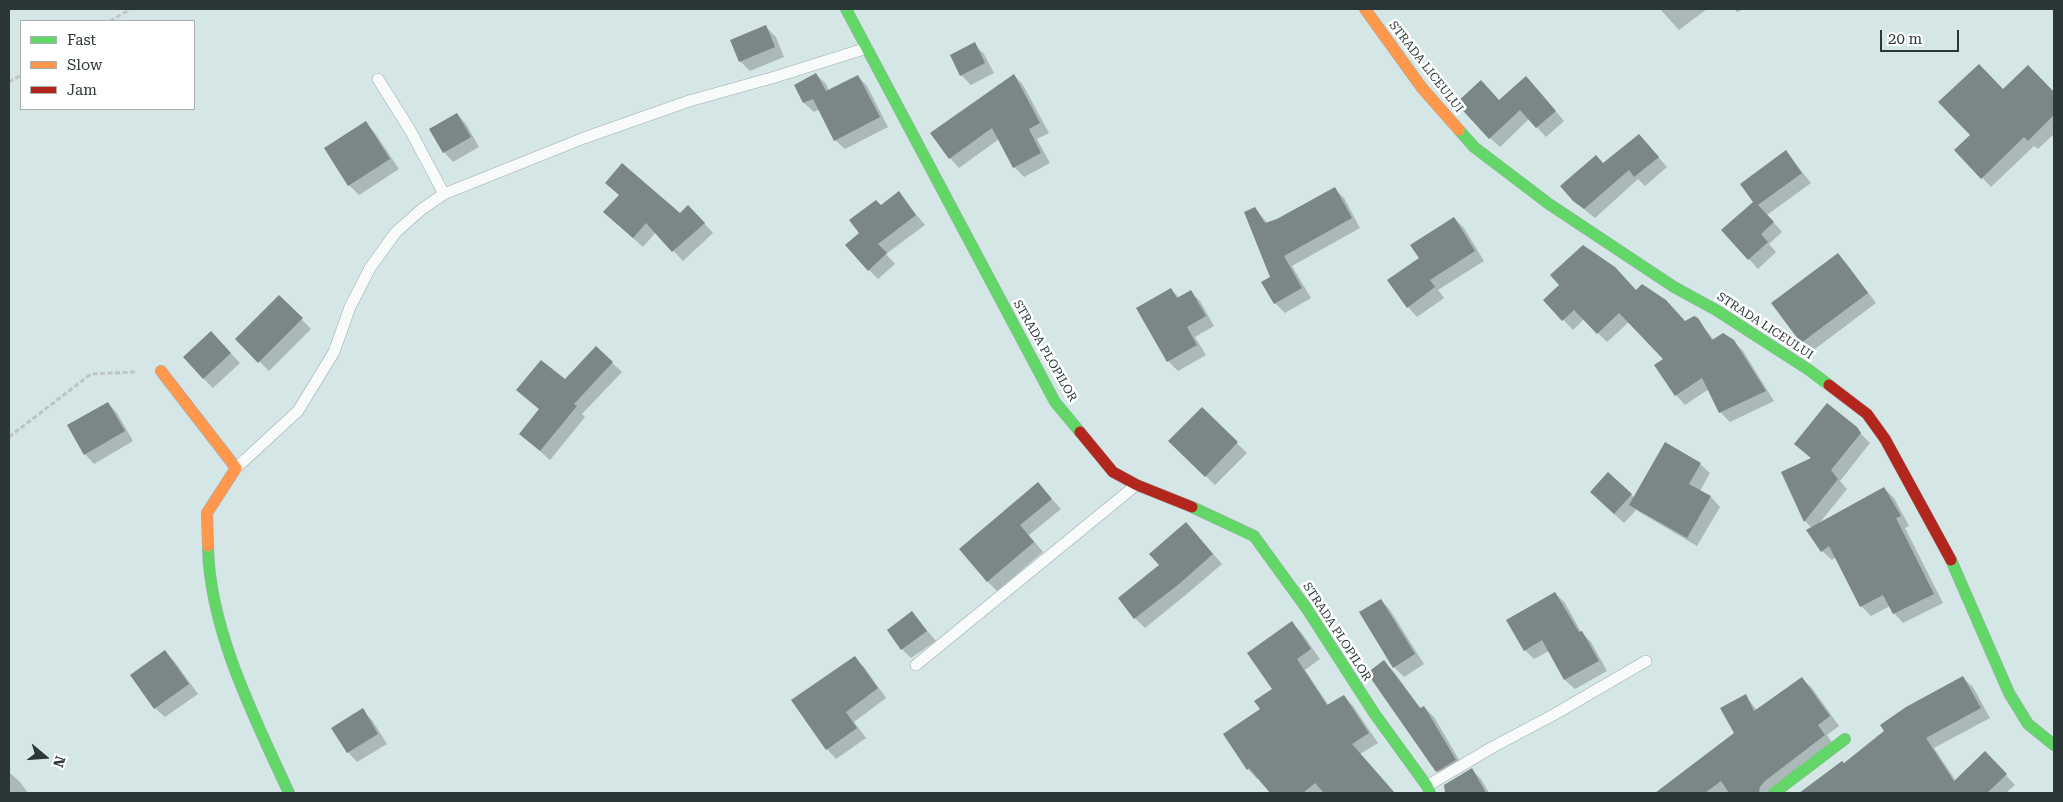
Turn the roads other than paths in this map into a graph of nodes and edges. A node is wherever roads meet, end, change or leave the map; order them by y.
1 (846, 9) edge
2 (1365, 9) edge
3 (867, 48) junction
4 (378, 79) dead end
5 (444, 194) junction
6 (161, 371) road end
7 (236, 468) junction
8 (1137, 485) junction
9 (1646, 661) dead end
10 (916, 665) dead end
11 (1845, 739) dead end
12 (2054, 745) edge
13 (1428, 790) edge
14 (289, 793) edge
15 (1774, 793) edge

1 - 3 street, STRADA PLOPILOR
2 - 12 street, STRADA LICEULUI
3 - 5 lane
3 - 8 street, STRADA PLOPILOR
4 - 5 lane
5 - 7 lane
6 - 7 street
7 - 14 street
8 - 10 lane
8 - 13 street, STRADA PLOPILOR
9 - 13 lane
11 - 15 street

